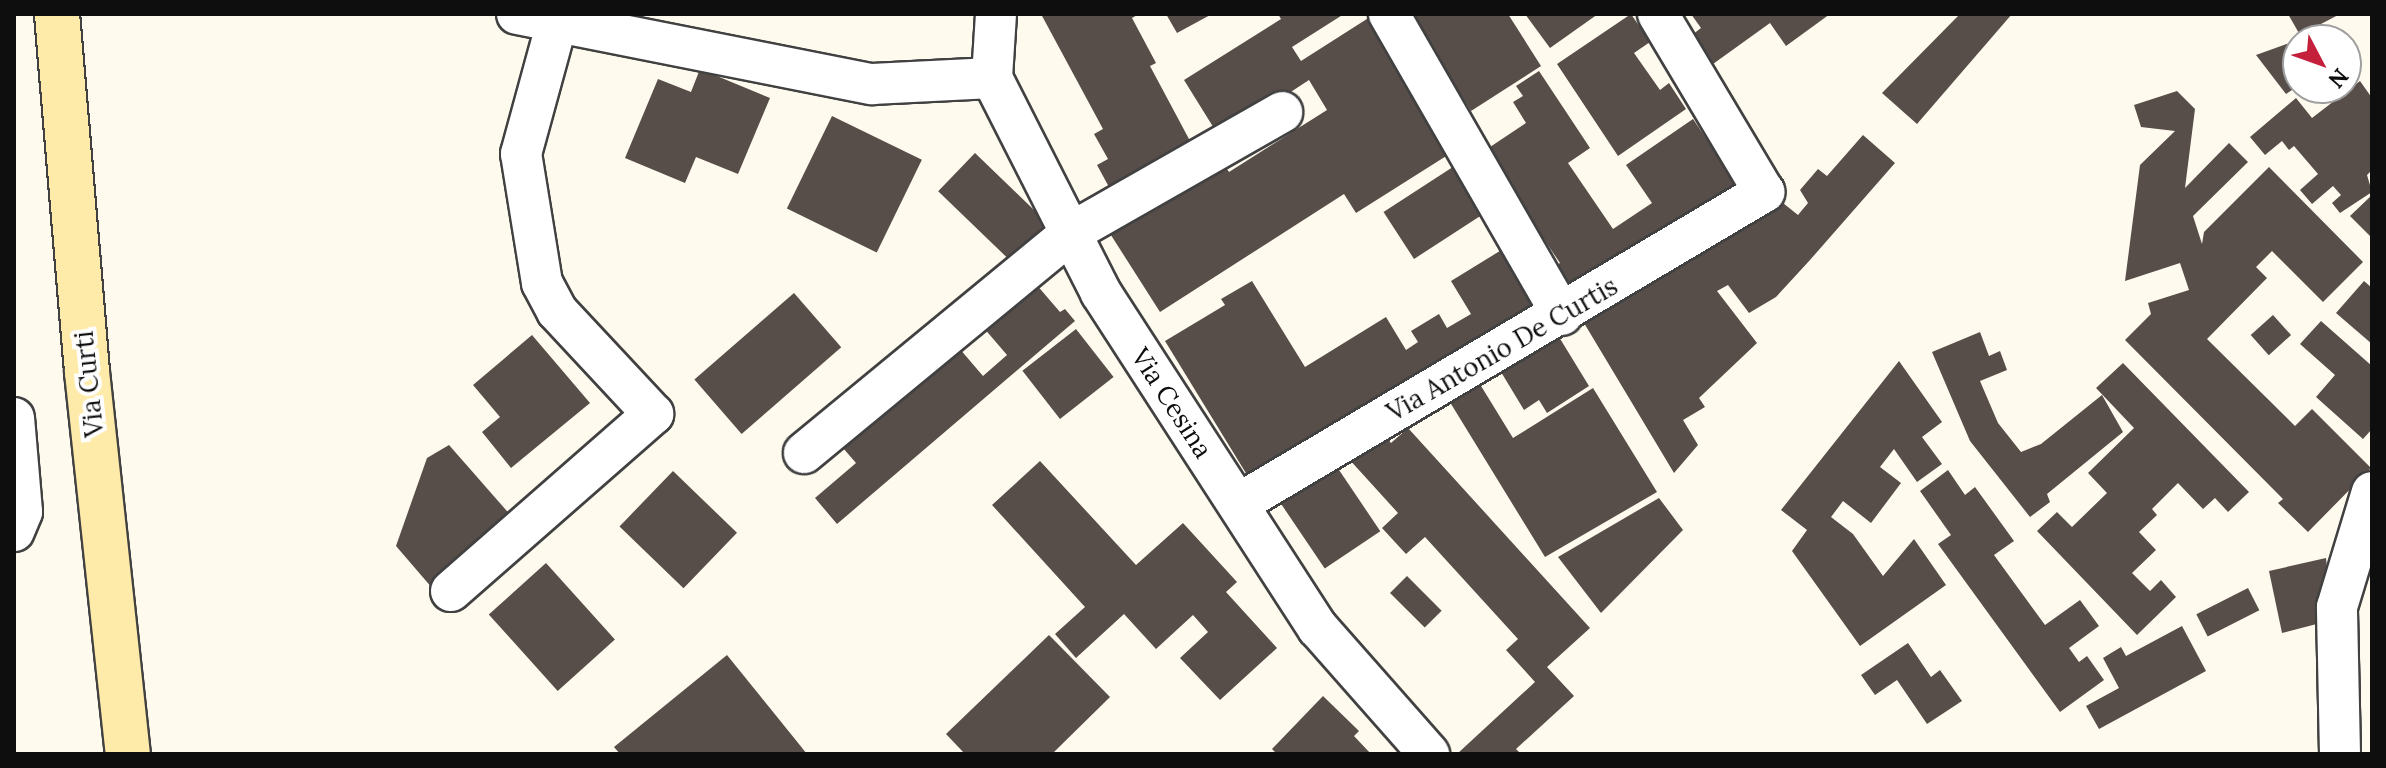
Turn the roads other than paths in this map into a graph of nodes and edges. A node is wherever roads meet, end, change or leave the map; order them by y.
1 (517, 14) edge
2 (996, 14) edge
3 (1389, 14) edge
4 (1658, 14) edge
5 (557, 22) junction
6 (58, 30) edge
7 (992, 78) junction
8 (1282, 112) dead end
9 (1072, 232) junction
10 (1562, 315) junction
11 (14, 418) edge
12 (804, 453) dead end
13 (2369, 498) edge
14 (1238, 504) junction
15 (14, 531) edge
16 (451, 591) dead end
17 (128, 754) edge
18 (1429, 754) edge
19 (2340, 754) edge

1 - 5 street
2 - 7 street
3 - 10 street
4 - 10 street, Via Antonio De Curtis
5 - 7 street
5 - 16 street
6 - 17 main road, Via Curti
7 - 9 street, Via Cesina
8 - 9 street
9 - 12 street
9 - 14 street, Via Cesina
10 - 14 street, Via Antonio De Curtis
11 - 15 street
13 - 19 street
14 - 18 street, Via Cesina

